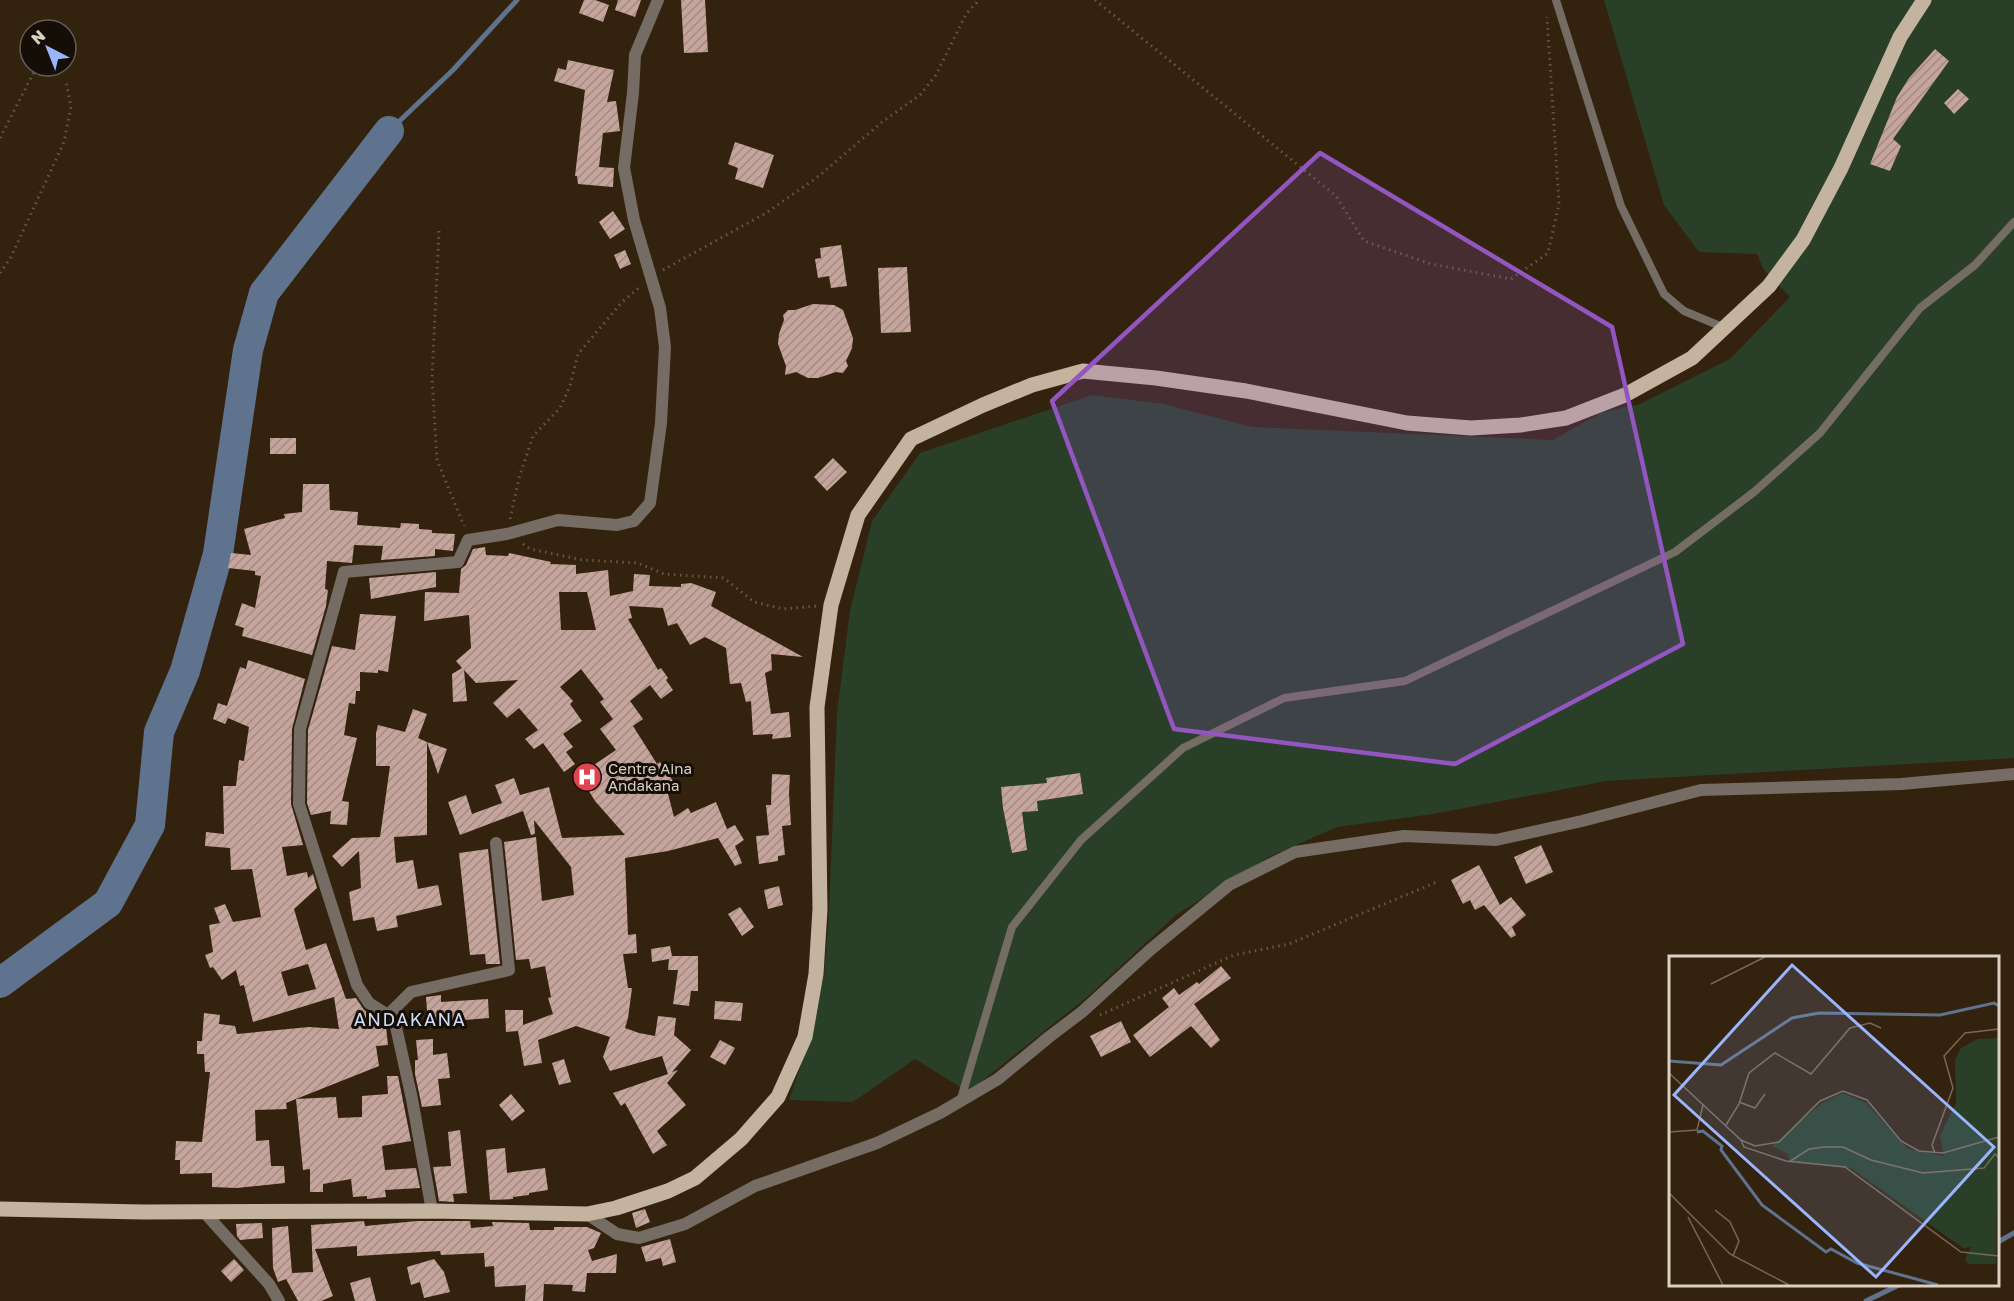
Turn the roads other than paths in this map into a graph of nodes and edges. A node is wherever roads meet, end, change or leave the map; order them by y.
1 (658, 0) edge
2 (1556, 0) edge
3 (1924, 0) edge
4 (2014, 222) edge
5 (1726, 328) junction
6 (2014, 774) edge
7 (496, 843) dead end
8 (388, 1015) junction
9 (960, 1102) junction
10 (0, 1209) edge
11 (432, 1210) junction
12 (204, 1212) junction
13 (587, 1214) junction
14 (279, 1301) edge

1 - 8 street
2 - 5 lane
3 - 5 main road
4 - 9 lane
5 - 13 main road
6 - 9 street
7 - 8 street
8 - 11 street
9 - 13 street
10 - 12 main road
11 - 12 main road
11 - 13 main road
12 - 14 street

